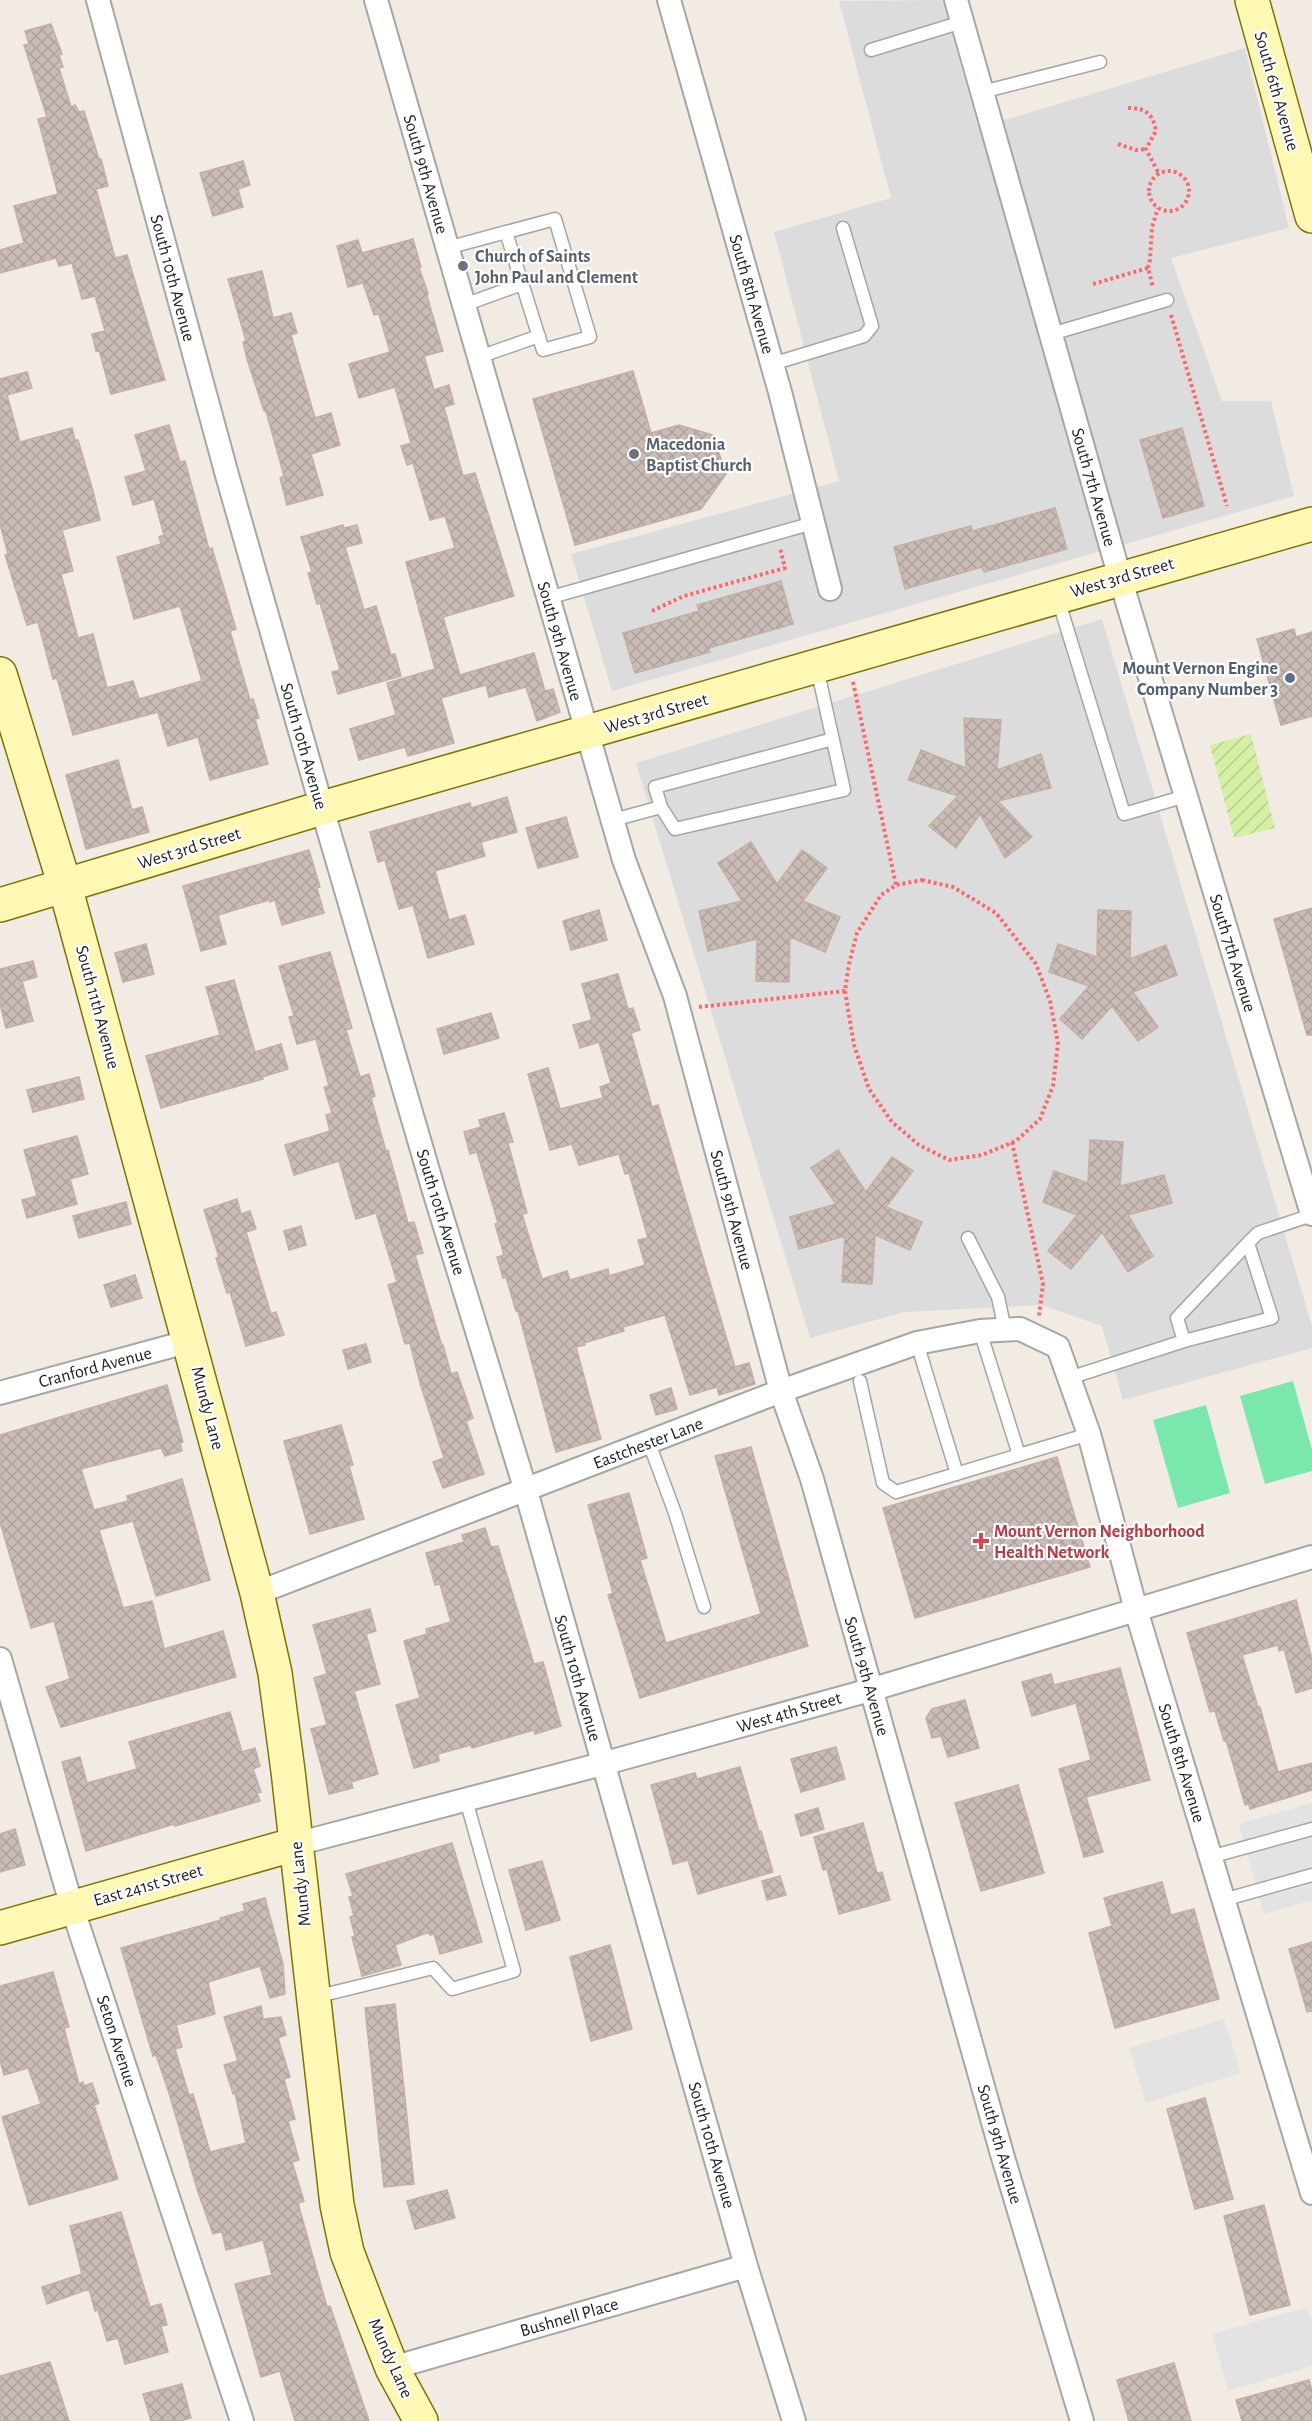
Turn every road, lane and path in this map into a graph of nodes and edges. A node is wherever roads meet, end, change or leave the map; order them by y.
1 (98, 0) edge
2 (376, 0) edge
3 (669, 0) edge
4 (956, 0) edge
5 (1252, 0) edge
6 (962, 22) junction
7 (872, 50) dead end
8 (1100, 62) dead end
9 (982, 92) junction
10 (1128, 108) dead end
11 (1118, 144) dead end
12 (1146, 149) junction
13 (1159, 174) junction
14 (1158, 208) junction
15 (1312, 216) edge
16 (843, 228) dead end
17 (506, 232) junction
18 (447, 248) junction
19 (1148, 268) junction
20 (522, 284) junction
21 (1093, 284) dead end
22 (1162, 302) junction
23 (464, 305) junction
24 (1051, 334) junction
25 (538, 336) junction
26 (479, 357) junction
27 (772, 364) junction
28 (1227, 506) dead end
29 (813, 523) junction
30 (1312, 524) edge
31 (776, 533) junction
32 (1120, 578) junction
33 (830, 589) dead end
34 (1057, 596) junction
35 (548, 598) junction
36 (651, 611) dead end
37 (847, 658) junction
38 (816, 667) junction
39 (0, 674) edge
40 (587, 733) junction
41 (833, 739) junction
42 (1186, 796) junction
43 (322, 807) junction
44 (661, 807) junction
45 (613, 820) junction
46 (896, 885) junction
47 (65, 886) junction
48 (0, 905) edge
49 (845, 992) junction
50 (699, 1007) dead end
51 (1012, 1142) junction
52 (1312, 1215) edge
53 (968, 1238) dead end
54 (1248, 1243) junction
55 (1005, 1330) junction
56 (980, 1331) junction
57 (1041, 1339) junction
58 (190, 1341) junction
59 (1184, 1341) junction
60 (917, 1343) junction
61 (1069, 1378) junction
62 (860, 1381) dead end
63 (781, 1391) junction
64 (0, 1393) edge
65 (1089, 1434) junction
66 (649, 1443) junction
67 (1019, 1455) junction
68 (957, 1474) junction
69 (526, 1491) junction
70 (1312, 1557) edge
71 (257, 1593) junction
72 (704, 1607) dead end
73 (1136, 1610) junction
74 (0, 1659) edge
75 (870, 1690) junction
76 (602, 1764) junction
77 (465, 1800) junction
78 (1312, 1829) edge
79 (296, 1844) junction
80 (1210, 1857) junction
81 (1312, 1875) edge
82 (1223, 1900) junction
83 (72, 1907) junction
84 (0, 1928) edge
85 (312, 1998) junction
86 (1312, 2193) edge
87 (746, 2266) junction
88 (392, 2368) junction
89 (242, 2421) edge
90 (421, 2421) edge
91 (794, 2421) edge
92 (1082, 2421) edge

1 - 43 street, South 10th Avenue
2 - 18 street, South 9th Avenue
3 - 27 street, South 8th Avenue
4 - 6 street, South 7th Avenue
5 - 15 street, South 6th Avenue
6 - 7 lane
6 - 9 street, South 7th Avenue
8 - 9 lane
9 - 24 street, South 7th Avenue
10 - 12 path
11 - 12 path
12 - 13 path
13 - 14 path
13 - 14 path
14 - 19 path
16 - 27 lane
17 - 18 lane
17 - 20 lane
17 - 25 lane
18 - 23 street, South 9th Avenue
19 - 21 path
19 - 22 path
20 - 23 lane
20 - 25 lane
22 - 24 lane
22 - 28 path
23 - 26 street, South 9th Avenue
24 - 32 street, South 7th Avenue
25 - 26 lane
26 - 35 street, South 9th Avenue
27 - 29 street, South 8th Avenue
29 - 31 lane
29 - 33 street, South 8th Avenue
30 - 32 street, West 3rd Street
31 - 35 lane
31 - 36 path
32 - 34 street, West 3rd Street
32 - 42 street, South 7th Avenue
34 - 37 street, West 3rd Street
34 - 42 lane
35 - 40 street, South 9th Avenue
37 - 38 street, West 3rd Street
37 - 46 path
38 - 40 street, West 3rd Street
38 - 41 lane
39 - 47 street, South 11th Avenue
40 - 43 street, West 3rd Street
40 - 45 street, South 9th Avenue
41 - 44 lane
41 - 44 lane
42 - 52 street, South 7th Avenue
43 - 47 street, West 3rd Street
43 - 69 street, South 10th Avenue
44 - 45 lane
45 - 63 street, South 9th Avenue
46 - 49 path
46 - 51 path
47 - 48 street, West 3rd Street
47 - 58 street, South 11th Avenue
49 - 50 path
49 - 51 path
51 - 57 path
52 - 54 lane
53 - 55 lane
54 - 59 lane
54 - 59 lane
55 - 56 street, Eastchester Lane
55 - 57 street, Eastchester Lane
56 - 60 street, Eastchester Lane
56 - 67 lane
57 - 61 street, South 8th Avenue
58 - 64 street, Cranford Avenue
58 - 71 street, Mundy Lane
59 - 61 lane
60 - 63 street, Eastchester Lane
60 - 68 lane
61 - 65 street, South 8th Avenue
62 - 68 lane
63 - 66 street, Eastchester Lane
63 - 75 street, South 9th Avenue
65 - 67 lane
65 - 73 street, South 8th Avenue
66 - 69 street, Eastchester Lane
66 - 72 lane
67 - 68 lane
69 - 71 street, Eastchester Lane
69 - 76 street, South 10th Avenue
70 - 73 street, West 4th Street
71 - 79 street, Mundy Lane
73 - 75 street, West 4th Street
73 - 80 street, South 8th Avenue
74 - 83 street, Seton Avenue
75 - 76 street, West 4th Street
75 - 92 street, South 9th Avenue
76 - 77 street, West 4th Street
76 - 87 street, South 10th Avenue
77 - 79 street, West 4th Street
77 - 85 lane
78 - 80 lane
79 - 83 street, East 241st Street
79 - 85 street, Mundy Lane
80 - 82 street, South 8th Avenue
81 - 82 lane
82 - 86 street, South 8th Avenue
83 - 84 street, East 241st Street
83 - 89 street, Seton Avenue
85 - 88 street, Mundy Lane
87 - 88 street, Bushnell Place
87 - 91 street, South 10th Avenue
88 - 90 street, Mundy Lane

